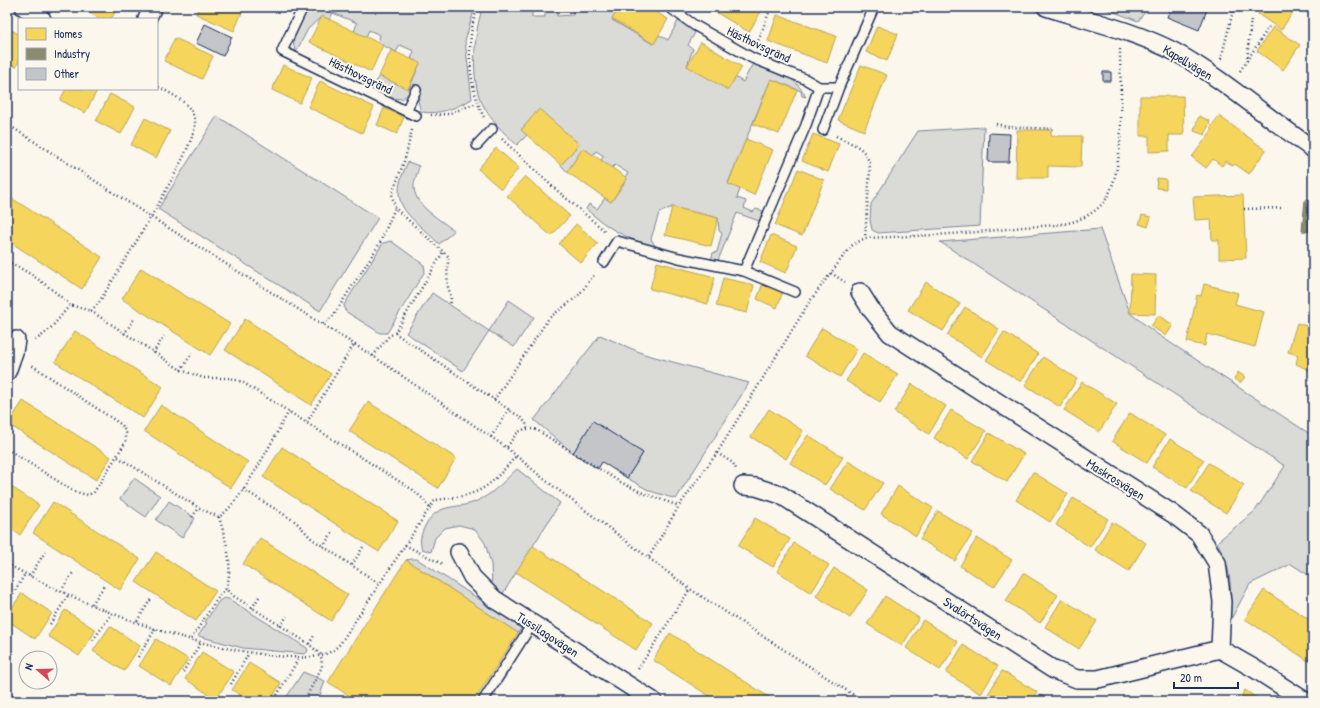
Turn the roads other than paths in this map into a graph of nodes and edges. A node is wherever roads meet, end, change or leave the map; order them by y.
1 (24, 7) edge
2 (153, 7) edge
3 (302, 7) edge
4 (670, 7) edge
5 (874, 7) edge
6 (1046, 7) edge
7 (40, 18) edge
8 (147, 18) edge
9 (819, 87) junction
10 (839, 87) junction
11 (416, 90) dead end
12 (406, 111) junction
13 (416, 116) road end
14 (492, 129) road end
15 (822, 130) road end
16 (477, 144) dead end
17 (1313, 149) edge
18 (604, 262) road end
19 (744, 271) junction
20 (795, 292) dead end
21 (860, 292) dead end
22 (15, 346) road end
23 (7, 372) edge
24 (743, 486) road end
25 (459, 552) dead end
26 (532, 624) junction
27 (1220, 649) junction
28 (483, 701) edge
29 (652, 701) edge
30 (1305, 701) edge

1 - 7 street
2 - 8 street
3 - 12 lane, Hästhovsgränd
4 - 9 lane, Hästhovsgränd
5 - 10 lane
6 - 17 street, Kapellvägen
9 - 10 lane, Hästhovsgränd
9 - 19 lane
10 - 15 lane
11 - 12 lane
12 - 13 lane, Hästhovsgränd
14 - 16 lane
18 - 19 lane
19 - 20 lane
21 - 27 street, Maskrosvägen
22 - 23 street
24 - 27 street, Svalörtsvägen
25 - 26 street, Tussilagovägen
26 - 28 lane
26 - 29 street, Tussilagovägen
27 - 30 street

